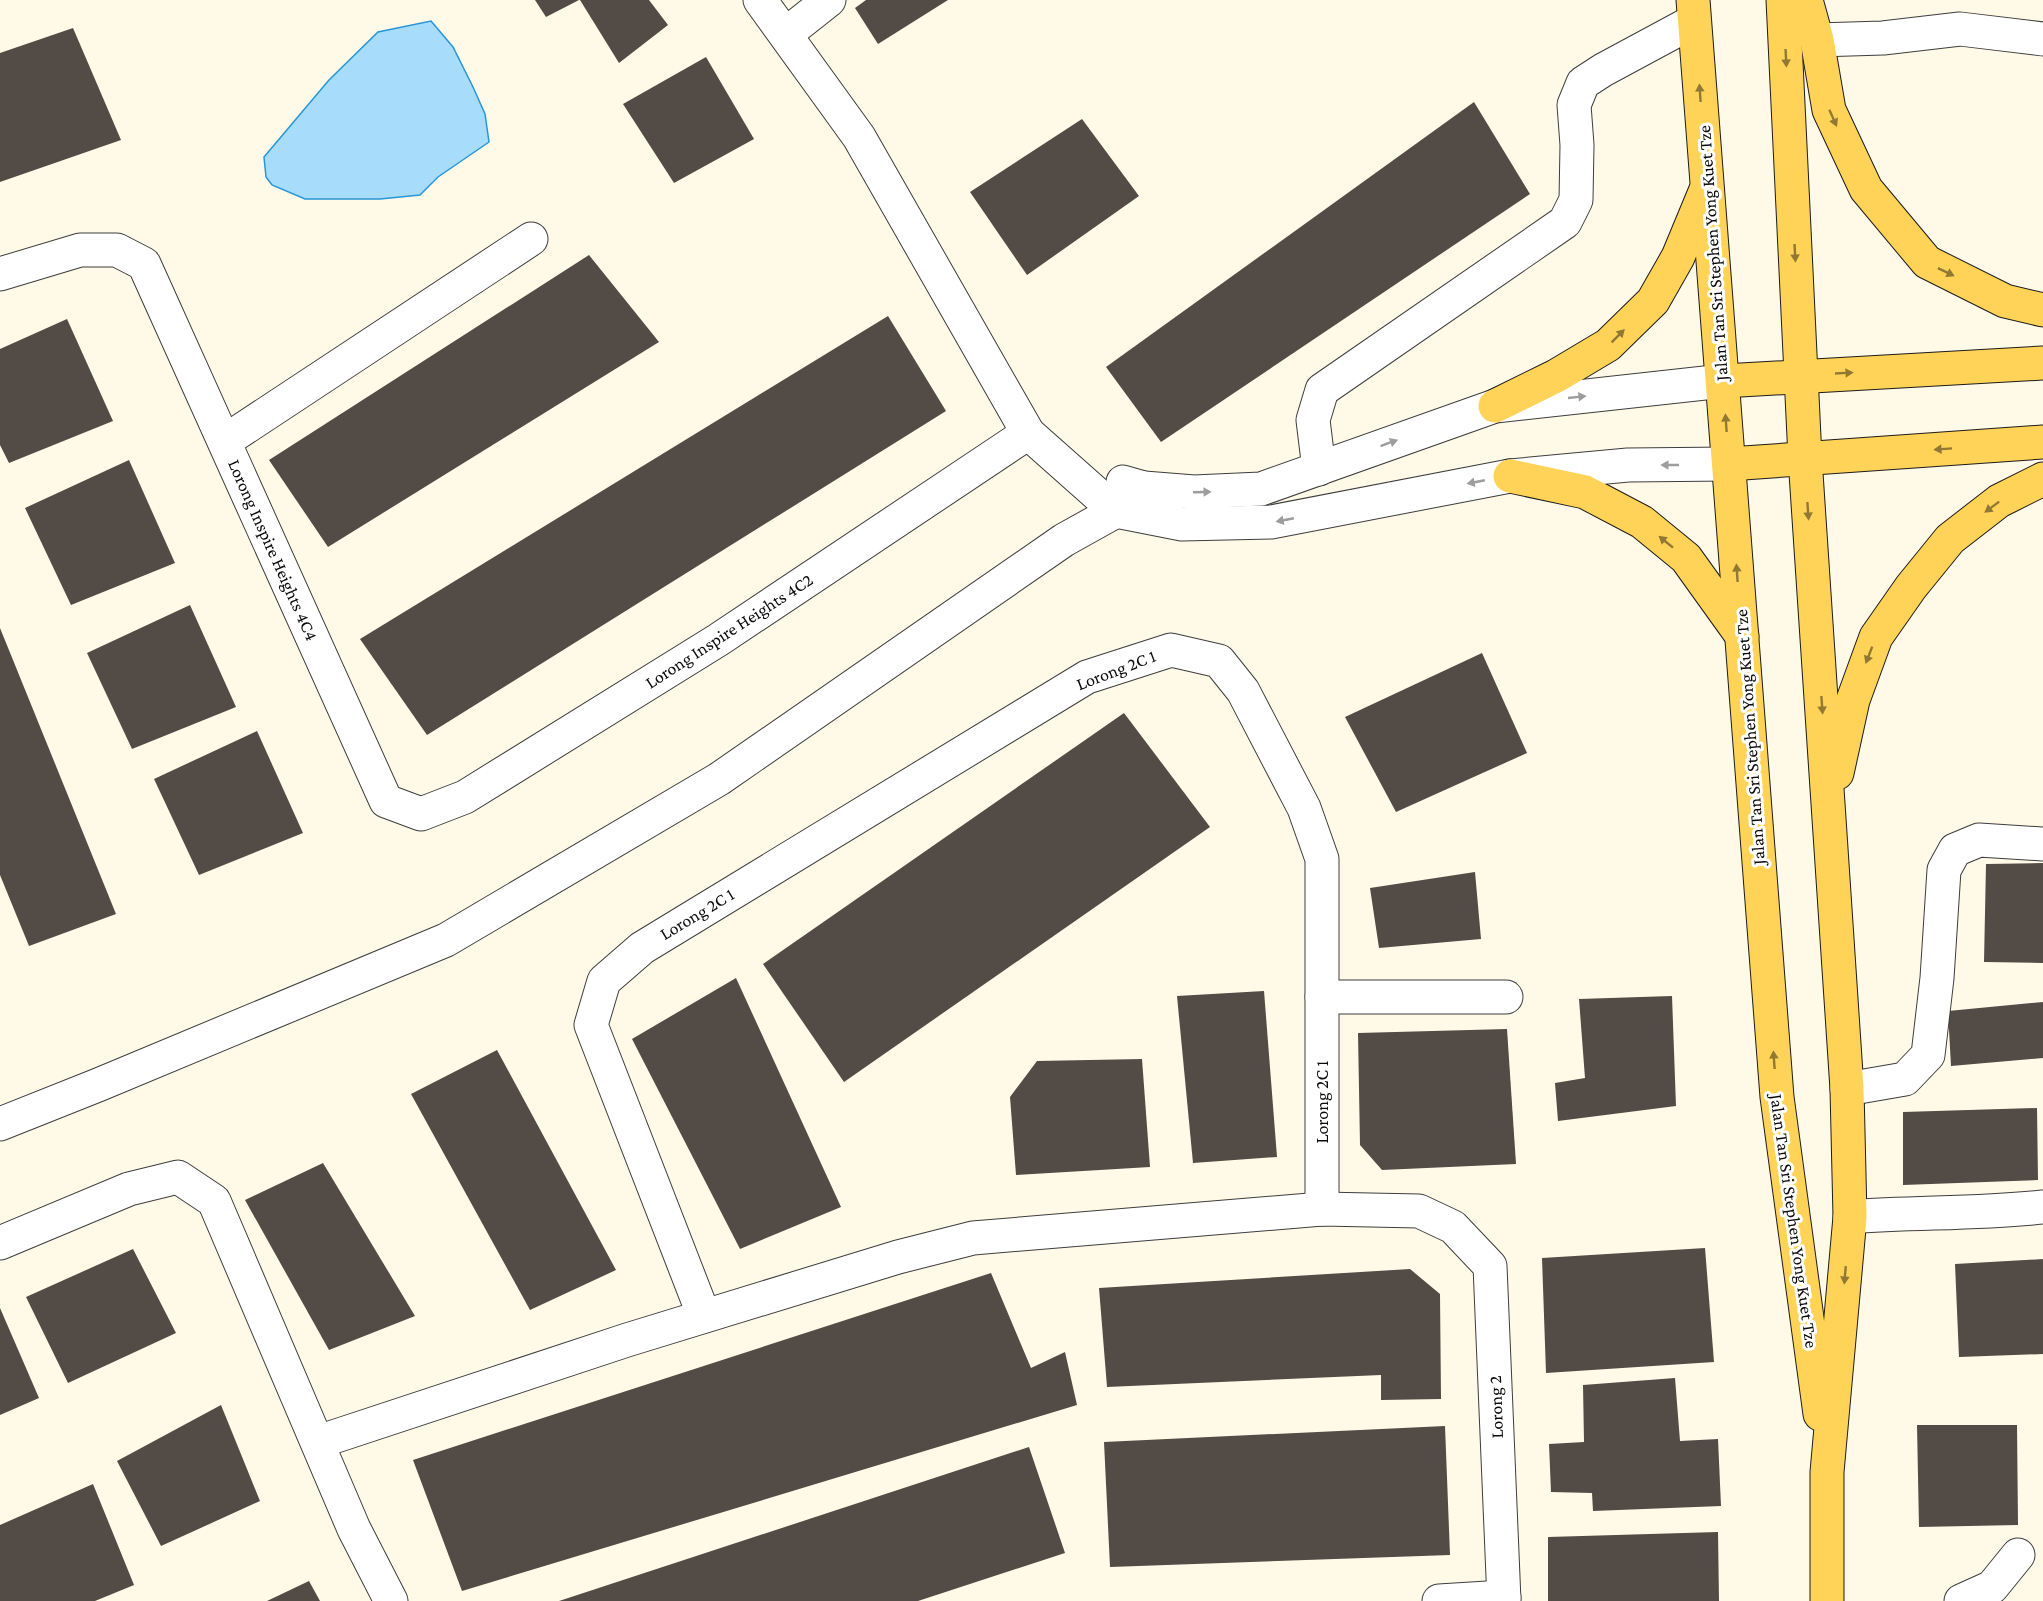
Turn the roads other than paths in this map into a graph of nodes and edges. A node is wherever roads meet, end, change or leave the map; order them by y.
1 (760, 0) edge
2 (829, 0) edge
3 (1783, 0) edge
4 (1806, 0) edge
5 (1694, 11) edge
6 (786, 34) junction
7 (2043, 39) edge
8 (1816, 40) junction
9 (1707, 186) junction
10 (531, 240) dead end
11 (0, 274) edge
12 (2043, 310) edge
13 (2043, 363) edge
14 (1801, 375) junction
15 (1723, 381) junction
16 (1495, 406) junction
17 (1028, 433) junction
18 (225, 441) junction
19 (2043, 442) edge
20 (1805, 459) junction
21 (1729, 464) junction
22 (1319, 469) junction
23 (1510, 476) junction
24 (2043, 479) edge
25 (1144, 488) junction
26 (1116, 512) junction
27 (1742, 636) junction
28 (421, 814) joint
29 (1829, 814) junction
30 (2043, 844) edge
31 (1322, 997) junction
32 (1506, 997) dead end
33 (1847, 1089) junction
34 (0, 1124) edge
35 (2043, 1207) edge
36 (1322, 1209) junction
37 (1850, 1217) junction
38 (0, 1243) edge
39 (704, 1316) junction
40 (318, 1442) junction
41 (1827, 1472) junction
42 (2018, 1555) dead end
43 (1504, 1599) edge
44 (391, 1601) edge
45 (1439, 1601) edge
46 (1827, 1601) edge
47 (1961, 1601) edge

1 - 6 street
2 - 6 street
3 -> 14 main road, Jalan Tan Sri Stephen Yong Kuet Tze
4 - 8 main road
9 -> 5 main road, Jalan Tan Sri Stephen Yong Kuet Tze
5 - 22 street
6 - 17 street
7 - 8 street
8 -> 12 main road
9 - 15 main road, Jalan Tan Sri Stephen Yong Kuet Tze
16 -> 9 main road
10 - 18 street
11 - 18 street, Lorong Inspire Heights 4C4
14 -> 13 main road
14 - 15 main road
14 - 20 main road, Jalan Tan Sri Stephen Yong Kuet Tze
16 -> 15 street
21 -> 15 main road, Jalan Tan Sri Stephen Yong Kuet Tze
22 -> 16 street
17 - 25 street
17 - 26 street
17 - 28 street, Lorong Inspire Heights 4C2
18 - 28 street, Lorong Inspire Heights 4C4
19 -> 20 main road
20 - 21 main road
20 -> 29 main road, Jalan Tan Sri Stephen Yong Kuet Tze
21 -> 23 street
27 -> 21 main road, Jalan Tan Sri Stephen Yong Kuet Tze
25 -> 22 street
23 -> 26 street
27 -> 23 main road
24 -> 29 main road
25 - 26 street
26 - 34 street
41 -> 27 main road, Jalan Tan Sri Stephen Yong Kuet Tze
29 - 33 main road, Jalan Tan Sri Stephen Yong Kuet Tze
30 - 33 street
31 - 32 street
31 - 36 street, Lorong 2C 1
31 - 39 street, Lorong 2C 1
33 - 37 main road, Jalan Tan Sri Stephen Yong Kuet Tze
35 - 37 street
36 - 39 street
36 - 43 street, Lorong 2
37 -> 41 main road, Jalan Tan Sri Stephen Yong Kuet Tze
38 - 40 street
39 - 40 street
40 - 44 street
41 - 46 main road, Jalan Tan Sri Stephen Yong Kuet Tze
42 - 47 street
43 - 45 street

